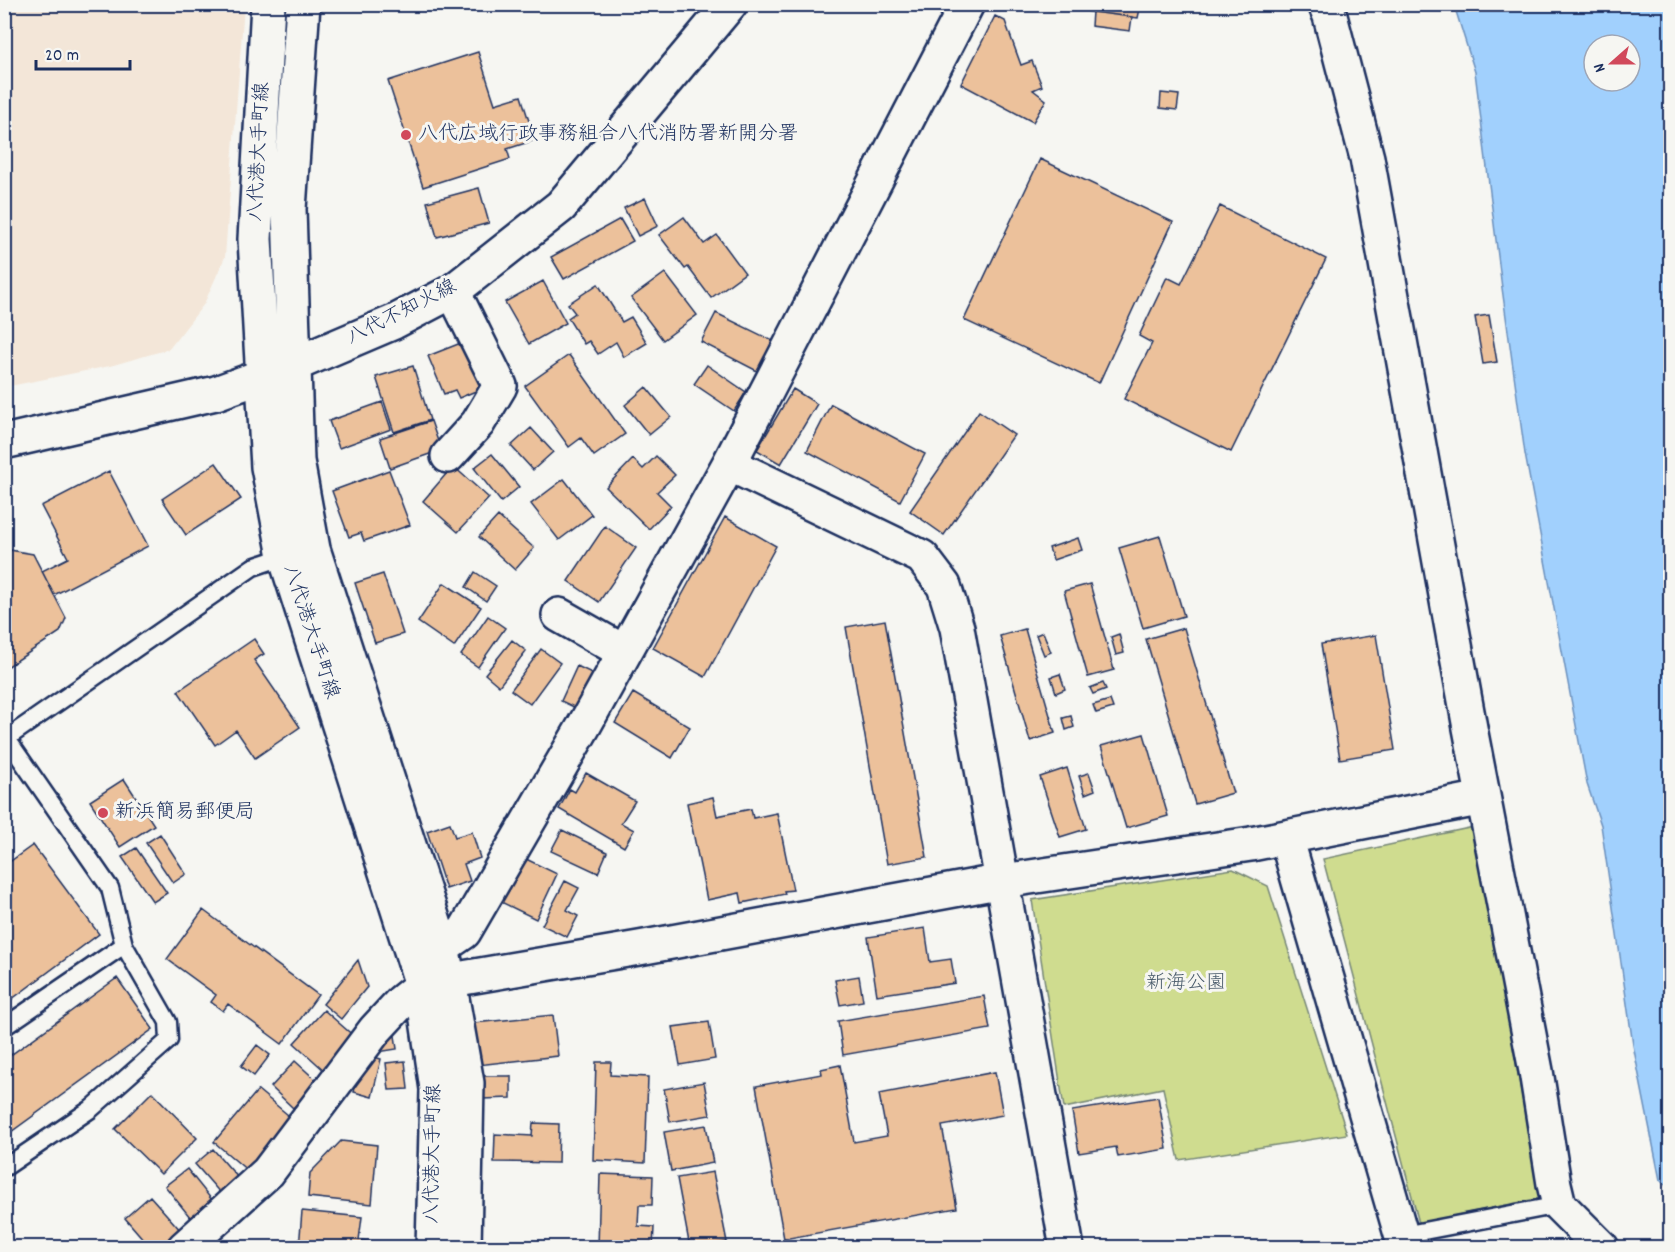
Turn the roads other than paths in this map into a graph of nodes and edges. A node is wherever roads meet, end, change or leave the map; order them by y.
1 (268, 4) edge
2 (303, 4) edge
3 (730, 4) edge
4 (967, 4) edge
5 (1325, 4) edge
6 (453, 291) junction
7 (293, 365) junction
8 (261, 377) junction
9 (4, 442) edge
10 (448, 456) dead end
11 (729, 464) junction
12 (299, 552) junction
13 (559, 615) dead end
14 (624, 652) junction
15 (6, 740) edge
16 (1483, 798) junction
17 (1286, 837) junction
18 (1003, 881) junction
19 (123, 945) junction
20 (432, 967) junction
21 (4, 1027) edge
22 (4, 1168) edge
23 (1559, 1205) junction
24 (1404, 1241) edge
25 (184, 1248) edge
26 (433, 1248) edge
27 (464, 1248) edge
28 (1066, 1248) edge
29 (1602, 1248) edge

1 - 8 street, 八代港大手町線
2 - 7 street, 八代港大手町線
3 - 6 street, 八代不知火線
4 - 11 street
5 - 16 street
6 - 7 street, 八代不知火線
6 - 10 street
7 - 8 street, 八代不知火線
7 - 12 street, 八代港大手町線
8 - 9 street, 八代不知火線
8 - 12 street, 八代港大手町線
11 - 14 street
11 - 18 street
12 - 15 lane
12 - 20 street, 八代港大手町線
13 - 14 street
14 - 20 street
15 - 19 lane
16 - 17 street
16 - 23 street
17 - 18 street
17 - 24 street
18 - 20 street
18 - 28 street
19 - 21 lane
19 - 22 lane
20 - 25 street
20 - 26 street, 八代港大手町線
20 - 27 street, 八代港大手町線
23 - 24 lane
23 - 29 street

